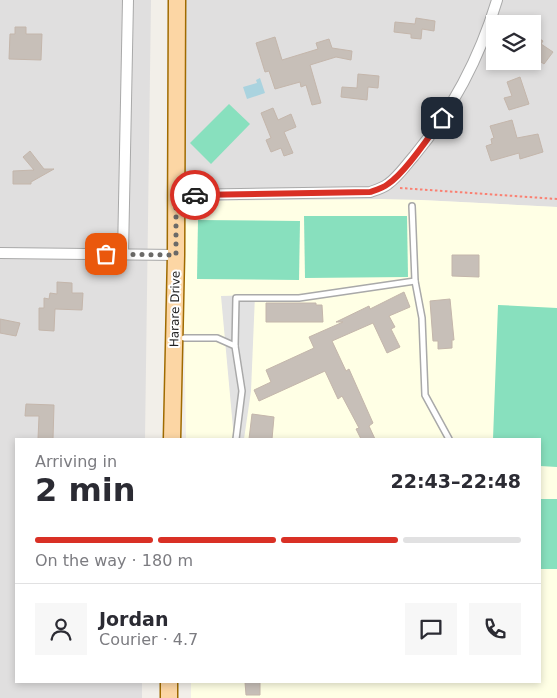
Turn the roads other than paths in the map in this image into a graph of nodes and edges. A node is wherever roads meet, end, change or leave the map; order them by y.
1 (128, 0) edge
2 (177, 0) edge
3 (497, 0) edge
4 (176, 195) junction
5 (412, 206) dead end
6 (0, 253) edge
7 (123, 254) junction
8 (176, 255) junction
9 (415, 281) junction
10 (184, 338) dead end
11 (235, 346) junction
12 (172, 438) edge
13 (236, 438) edge
14 (448, 438) edge
15 (169, 683) edge
16 (168, 698) edge

1 - 7 street
2 - 4 main road, Harare Drive
3 - 4 street
4 - 8 main road, Harare Drive
5 - 9 lane
6 - 7 street
7 - 8 street
8 - 12 main road, Harare Drive
9 - 11 lane
9 - 14 lane
10 - 11 lane
11 - 13 lane
15 - 16 main road

